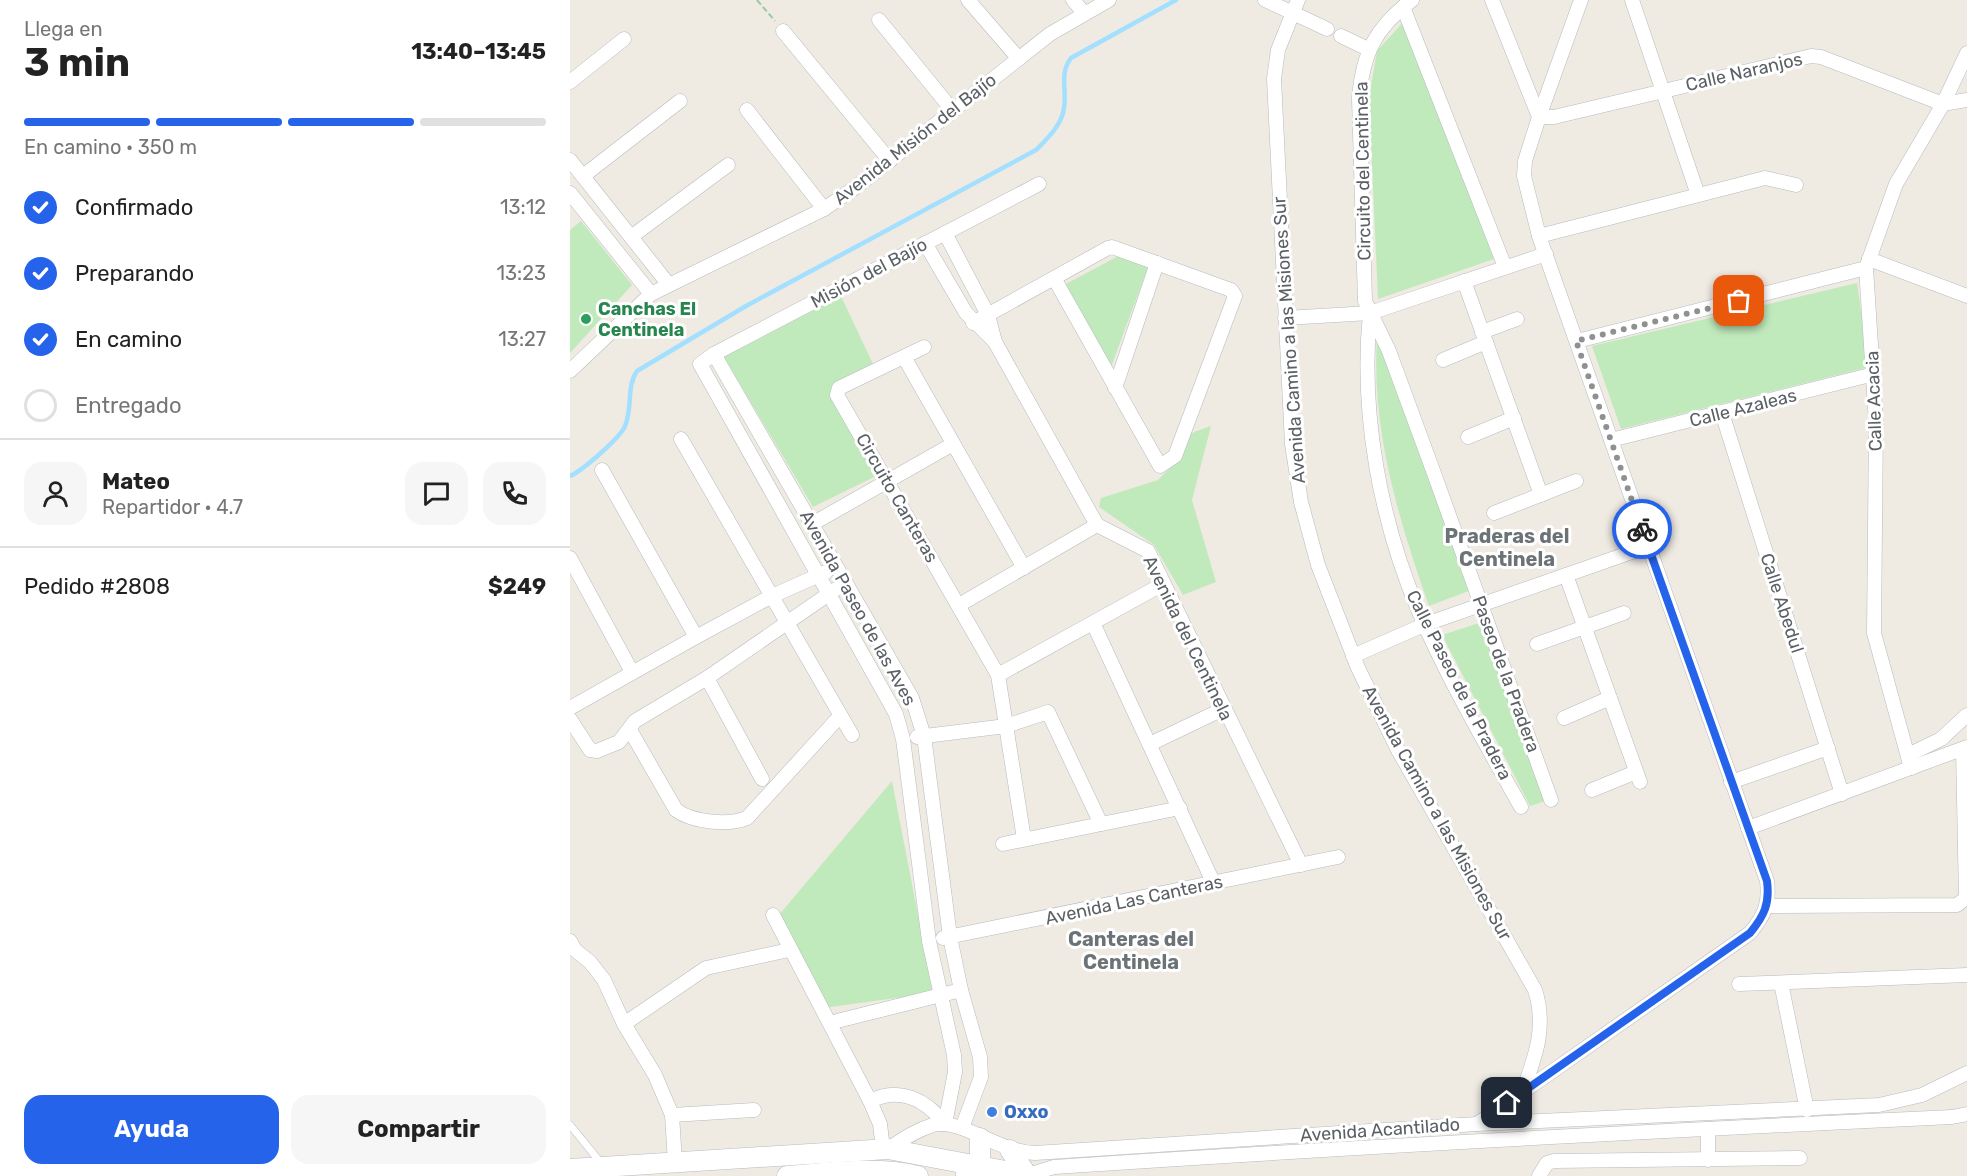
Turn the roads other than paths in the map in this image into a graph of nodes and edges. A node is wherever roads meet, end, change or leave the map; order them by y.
1 (968, 0) edge
2 (1073, 0) edge
3 (1109, 0) edge
4 (1265, 0) edge
5 (1492, 0) edge
6 (1581, 0) edge
7 (1632, 0) edge
8 (1408, 3) edge
9 (1295, 6) edge
10 (1084, 13) junction
11 (879, 20) dead end
12 (1327, 29) dead end
13 (783, 31) road end
14 (1341, 36) dead end
15 (624, 39) dead end
16 (1368, 49) junction
17 (1967, 53) edge
18 (1019, 59) junction
19 (570, 82) edge
20 (1663, 91) junction
21 (1967, 100) edge
22 (676, 104) dead end
23 (1943, 104) junction
24 (747, 110) dead end
25 (953, 111) junction
26 (1539, 117) junction
27 (570, 160) edge
28 (890, 161) junction
29 (728, 165) dead end
30 (583, 176) junction
31 (1039, 184) dead end
32 (1796, 185) dead end
33 (1698, 195) junction
34 (571, 196) edge
35 (824, 209) junction
36 (945, 233) junction
37 (1539, 236) junction
38 (631, 237) junction
39 (925, 243) junction
40 (1546, 254) junction
41 (1157, 263) junction
42 (1867, 264) junction
43 (1505, 267) junction
44 (1054, 279) junction
45 (1464, 281) junction
46 (669, 285) junction
47 (651, 294) junction
48 (1967, 296) edge
49 (1370, 313) junction
50 (988, 315) junction
51 (1285, 318) junction
52 (1516, 320) dead end
53 (973, 323) junction
54 (1484, 337) junction
55 (1576, 341) junction
56 (995, 342) junction
57 (924, 347) dead end
58 (714, 354) junction
59 (904, 357) junction
60 (1443, 360) dead end
61 (700, 364) joint
62 (570, 371) edge
63 (1874, 374) junction
64 (1115, 388) junction
65 (1722, 413) junction
66 (1514, 418) junction
67 (1468, 437) dead end
68 (681, 439) dead end
69 (1611, 440) junction
70 (953, 444) junction
71 (602, 470) dead end
72 (1576, 481) dead end
73 (888, 482) junction
74 (1541, 495) junction
75 (1494, 513) dead end
76 (812, 524) junction
77 (1097, 525) junction
78 (1649, 546) junction
79 (570, 558) edge
80 (836, 566) junction
81 (1024, 568) junction
82 (1566, 575) junction
83 (819, 576) junction
84 (846, 584) junction
85 (1163, 584) junction
86 (829, 593) junction
87 (772, 596) junction
88 (1482, 604) junction
89 (959, 605) junction
90 (1624, 613) dead end
91 (1093, 623) junction
92 (787, 624) junction
93 (1426, 624) junction
94 (1585, 627) junction
95 (696, 637) junction
96 (1537, 644) dead end
97 (1353, 656) junction
98 (633, 672) junction
99 (998, 675) junction
100 (707, 678) junction
101 (1610, 698) junction
102 (570, 708) edge
103 (1223, 709) junction
104 (1967, 715) edge
105 (840, 716) junction
106 (1564, 718) dead end
107 (570, 719) edge
108 (1006, 726) junction
109 (630, 730) junction
110 (852, 735) dead end
111 (924, 736) junction
112 (903, 739) junction
113 (1150, 744) junction
114 (1828, 748) junction
115 (1965, 748) edge
116 (1909, 762) junction
117 (762, 779) dead end
118 (1731, 782) junction
119 (1592, 790) dead end
120 (1842, 794) junction
121 (1551, 800) dead end
122 (1521, 807) dead end
123 (1180, 808) junction
124 (1101, 824) junction
125 (1748, 828) junction
126 (1024, 839) junction
127 (1003, 844) dead end
128 (939, 855) junction
129 (918, 857) junction
130 (1338, 857) dead end
131 (1301, 865) junction
132 (1966, 870) edge
133 (1214, 884) junction
134 (1767, 906) junction
135 (773, 915) dead end
136 (950, 937) junction
137 (570, 940) edge
138 (929, 941) junction
139 (789, 950) junction
140 (1967, 975) edge
141 (1781, 982) junction
142 (1739, 984) dead end
143 (961, 990) junction
144 (939, 997) junction
145 (837, 1021) dead end
146 (624, 1024) junction
147 (1964, 1076) edge
148 (1522, 1093) junction
149 (870, 1101) junction
150 (754, 1110) dead end
151 (1807, 1110) junction
152 (1967, 1114) edge
153 (672, 1115) junction
154 (945, 1124) junction
155 (1478, 1124) junction
156 (570, 1125) edge
157 (962, 1128) junction
158 (1708, 1130) junction
159 (980, 1138) junction
160 (1478, 1139) junction
161 (885, 1149) junction
162 (1010, 1150) junction
163 (1800, 1158) dead end
164 (1707, 1160) junction
165 (1619, 1161) junction
166 (675, 1162) junction
167 (605, 1167) junction
168 (570, 1169) edge
169 (969, 1171) edge
170 (787, 1176) edge
171 (918, 1176) edge
172 (1028, 1176) edge
173 (1539, 1176) edge
174 (1617, 1176) edge

1 - 18 street
2 - 10 street
3 - 10 street, Avenida Misión del Bajío
4 - 9 street
5 - 26 street
6 - 26 street
7 - 20 street
8 - 16 street, Circuito del Centinela
8 - 43 street, Circuito del Centinela
9 - 12 street
9 - 51 street, Avenida Camino a las Misiones Sur
10 - 18 street, Avenida Misión del Bajío
11 - 25 street
13 - 28 street
14 - 16 street
15 - 19 street
16 - 49 street, Circuito del Centinela
17 - 23 street, Calle Acacia
18 - 25 street, Avenida Misión del Bajío
20 - 23 street, Calle Naranjos
20 - 26 street, Calle Naranjos
20 - 33 street
21 - 23 street
22 - 30 street
23 - 42 street, Calle Acacia
24 - 35 street
25 - 28 street, Avenida Misión del Bajío
26 - 37 street
27 - 30 street
28 - 35 street, Avenida Misión del Bajío
29 - 38 street
30 - 38 street
31 - 36 street, Misión del Bajío
32 - 33 street
33 - 37 street
34 - 47 street
35 - 46 street, Avenida Misión del Bajío
36 - 39 street, Misión del Bajío
36 - 50 street
37 - 40 street
38 - 46 street
39 - 53 street
39 - 58 street, Misión del Bajío
40 - 43 street
40 - 55 street
41 - 44 street
41 - 64 street
41 - 64 street
42 - 48 street
42 - 55 street
42 - 63 street, Calle Acacia
43 - 45 street
44 - 50 street
44 - 64 street
45 - 49 street
45 - 54 street
46 - 47 street, Avenida Misión del Bajío
47 - 62 street, Avenida Misión del Bajío
49 - 51 street
49 - 88 street, Paseo de la Pradera
49 - 93 street, Calle Paseo de la Pradera
50 - 53 street
50 - 56 street
51 - 97 street, Avenida Camino a las Misiones Sur
52 - 54 street
53 - 56 street
54 - 60 street
54 - 66 street
55 - 69 street
56 - 77 street
57 - 59 street, Circuito Canteras
58 - 61 street, Misión del Bajío
58 - 76 street, Avenida Paseo de las Aves
59 - 70 street
59 - 73 street, Circuito Canteras
61 - 83 street, Avenida Paseo de las Aves
63 - 65 street, Calle Azaleas
63 - 116 street, Calle Acacia
65 - 69 street, Calle Azaleas
65 - 114 street, Calle Abedul
66 - 67 street
66 - 74 street
68 - 87 street
69 - 78 street
70 - 73 street
70 - 81 street
71 - 95 street
72 - 74 street
73 - 76 street
73 - 89 street, Circuito Canteras
74 - 75 street
76 - 80 street, Avenida Paseo de las Aves
77 - 81 street
77 - 85 street, Avenida del Centinela
78 - 82 street
78 - 118 street
79 - 98 street
80 - 83 street
80 - 84 street, Avenida Paseo de las Aves
81 - 89 street
82 - 88 street
82 - 94 street
83 - 86 street, Avenida Paseo de las Aves
83 - 87 street
84 - 86 street
84 - 111 street, Avenida Paseo de las Aves
85 - 91 street
85 - 103 street, Avenida del Centinela
86 - 92 street
86 - 112 street, Avenida Paseo de las Aves
87 - 92 street
87 - 95 street
88 - 93 street
88 - 121 street, Paseo de la Pradera
89 - 99 street, Circuito Canteras
90 - 94 street
91 - 99 street
91 - 113 street
92 - 100 street
92 - 105 street
93 - 97 street
93 - 122 street, Calle Paseo de la Pradera
94 - 96 street
94 - 101 street
95 - 98 street
97 - 148 street, Avenida Camino a las Misiones Sur
98 - 102 street
99 - 108 street
100 - 109 street
100 - 117 street
101 - 106 street
101 - 119 street
103 - 113 street
103 - 131 street, Avenida del Centinela
104 - 116 street
105 - 109 street
105 - 110 street
107 - 109 street
108 - 111 street
108 - 124 street
108 - 126 street
111 - 112 street
111 - 128 street, Avenida Paseo de las Aves
112 - 129 street, Avenida Paseo de las Aves
113 - 123 street
114 - 118 street
114 - 120 street, Calle Abedul
115 - 116 street
115 - 132 street
116 - 120 street
118 - 125 street
120 - 125 street
123 - 124 street
123 - 133 street
124 - 126 street
125 - 134 street
126 - 127 street
128 - 129 street
128 - 136 street, Avenida Paseo de las Aves
129 - 138 street, Avenida Paseo de las Aves
130 - 131 street, Avenida Las Canteras
131 - 133 street, Avenida Las Canteras
132 - 134 street
133 - 136 street, Avenida Las Canteras
134 - 148 street
135 - 139 street
136 - 138 street, Avenida Las Canteras
136 - 143 street, Avenida Paseo de las Aves
137 - 146 street
138 - 144 street, Avenida Paseo de las Aves
139 - 146 street
139 - 149 street
140 - 141 street
141 - 142 street
141 - 151 street
143 - 144 street
143 - 157 street, Avenida Paseo de las Aves
144 - 145 street
144 - 154 street, Avenida Paseo de las Aves
146 - 153 street
147 - 151 street, Avenida Acantilado
148 - 155 street
149 - 154 street
149 - 161 street
150 - 153 street
151 - 155 street, Avenida Acantilado
152 - 158 street, Avenida Acantilado
153 - 166 street
154 - 157 street, Avenida Acantilado
154 - 161 street, Avenida Acantilado
155 - 160 street
155 - 162 street, Avenida Acantilado
156 - 167 lane
157 - 159 street, Avenida Acantilado
158 - 160 street, Avenida Acantilado
158 - 164 street
159 - 162 street, Avenida Acantilado
159 - 169 main road
160 - 172 street, Avenida Acantilado
161 - 166 main road
161 - 169 main road
162 - 172 main road
163 - 164 street
164 - 165 street
165 - 173 street
165 - 174 street
166 - 167 main road
167 - 168 main road
169 - 172 main road
170 - 171 main road

